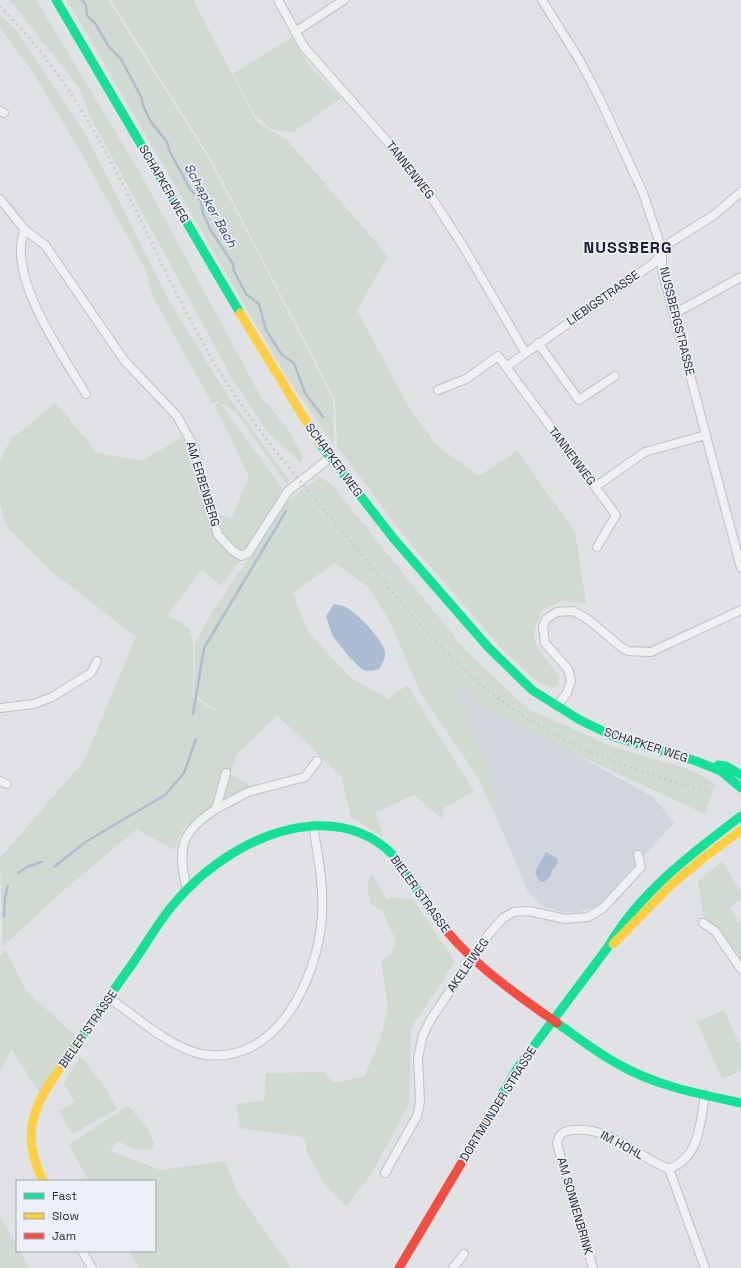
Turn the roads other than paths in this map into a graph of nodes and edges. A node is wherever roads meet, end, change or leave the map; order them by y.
1 (56, 0) edge
2 (278, 0) edge
3 (344, 0) edge
4 (542, 0) edge
5 (295, 32) junction
6 (741, 192) edge
7 (0, 199) edge
8 (25, 230) junction
9 (662, 250) junction
10 (741, 277) edge
11 (674, 314) junction
12 (538, 343) junction
13 (525, 352) junction
14 (506, 366) junction
15 (615, 376) dead end
16 (438, 390) dead end
17 (86, 394) dead end
18 (706, 435) junction
19 (330, 458) junction
20 (595, 487) junction
21 (597, 547) dead end
22 (741, 568) edge
23 (741, 610) edge
24 (97, 661) dead end
25 (557, 706) junction
26 (0, 708) edge
27 (696, 760) junction
28 (317, 761) dead end
29 (226, 772) dead end
30 (741, 775) edge
31 (741, 788) edge
32 (216, 809) junction
33 (741, 816) edge
34 (313, 826) junction
35 (741, 830) edge
36 (638, 855) dead end
37 (187, 889) junction
38 (703, 923) dead end
39 (608, 947) junction
40 (472, 959) junction
41 (741, 969) edge
42 (109, 998) junction
43 (552, 1020) junction
44 (705, 1095) junction
45 (741, 1103) edge
46 (557, 1144) joint
47 (670, 1169) junction
48 (384, 1174) dead end
49 (43, 1180) edge
50 (83, 1252) edge
51 (464, 1254) dead end
52 (92, 1268) edge
53 (399, 1268) edge
54 (453, 1268) edge
55 (593, 1268) edge
56 (705, 1268) edge

1 - 19 street, SCHAPKER WEG
2 - 5 street, TANNENWEG
3 - 5 street
4 - 9 street, NUSSBERGSTRASSE
5 - 13 street, TANNENWEG
6 - 9 street, LIEBIGSTRASSE
7 - 8 street, AM ERBENBERG
8 - 17 street
8 - 19 street, AM ERBENBERG
9 - 11 street, NUSSBERGSTRASSE
9 - 12 street, LIEBIGSTRASSE
10 - 11 street
11 - 18 street, NUSSBERGSTRASSE
12 - 13 street, LIEBIGSTRASSE
12 - 15 street
13 - 14 street, LIEBIGSTRASSE
14 - 16 street
14 - 20 street, TANNENWEG
18 - 20 street
18 - 22 street, NUSSBERGSTRASSE
19 - 25 street, SCHAPKER WEG
20 - 21 street, TANNENWEG
23 - 25 street
24 - 26 street
25 - 27 street, SCHAPKER WEG
27 - 30 street
27 - 31 street, SCHAPKER WEG
28 - 32 street
29 - 32 street
32 - 37 street
33 - 39 street, DORTMUNDER STRASSE
34 - 37 street, BIELER STRASSE
34 - 40 street, BIELER STRASSE
34 - 42 street
35 - 39 street, DORTMUNDER STRASSE
36 - 40 street, AKELEIWEG
37 - 42 street, BIELER STRASSE
38 - 41 street
39 - 43 street, DORTMUNDER STRASSE
40 - 43 street, BIELER STRASSE
40 - 48 street, AKELEIWEG
42 - 49 street, BIELER STRASSE
43 - 44 street, BIELER STRASSE
43 - 53 street, DORTMUNDER STRASSE
44 - 45 street, BIELER STRASSE
44 - 47 street
46 - 47 street, IM HOHL
46 - 55 street, AM SONNENBRINK
47 - 56 street
50 - 52 street
51 - 54 street

